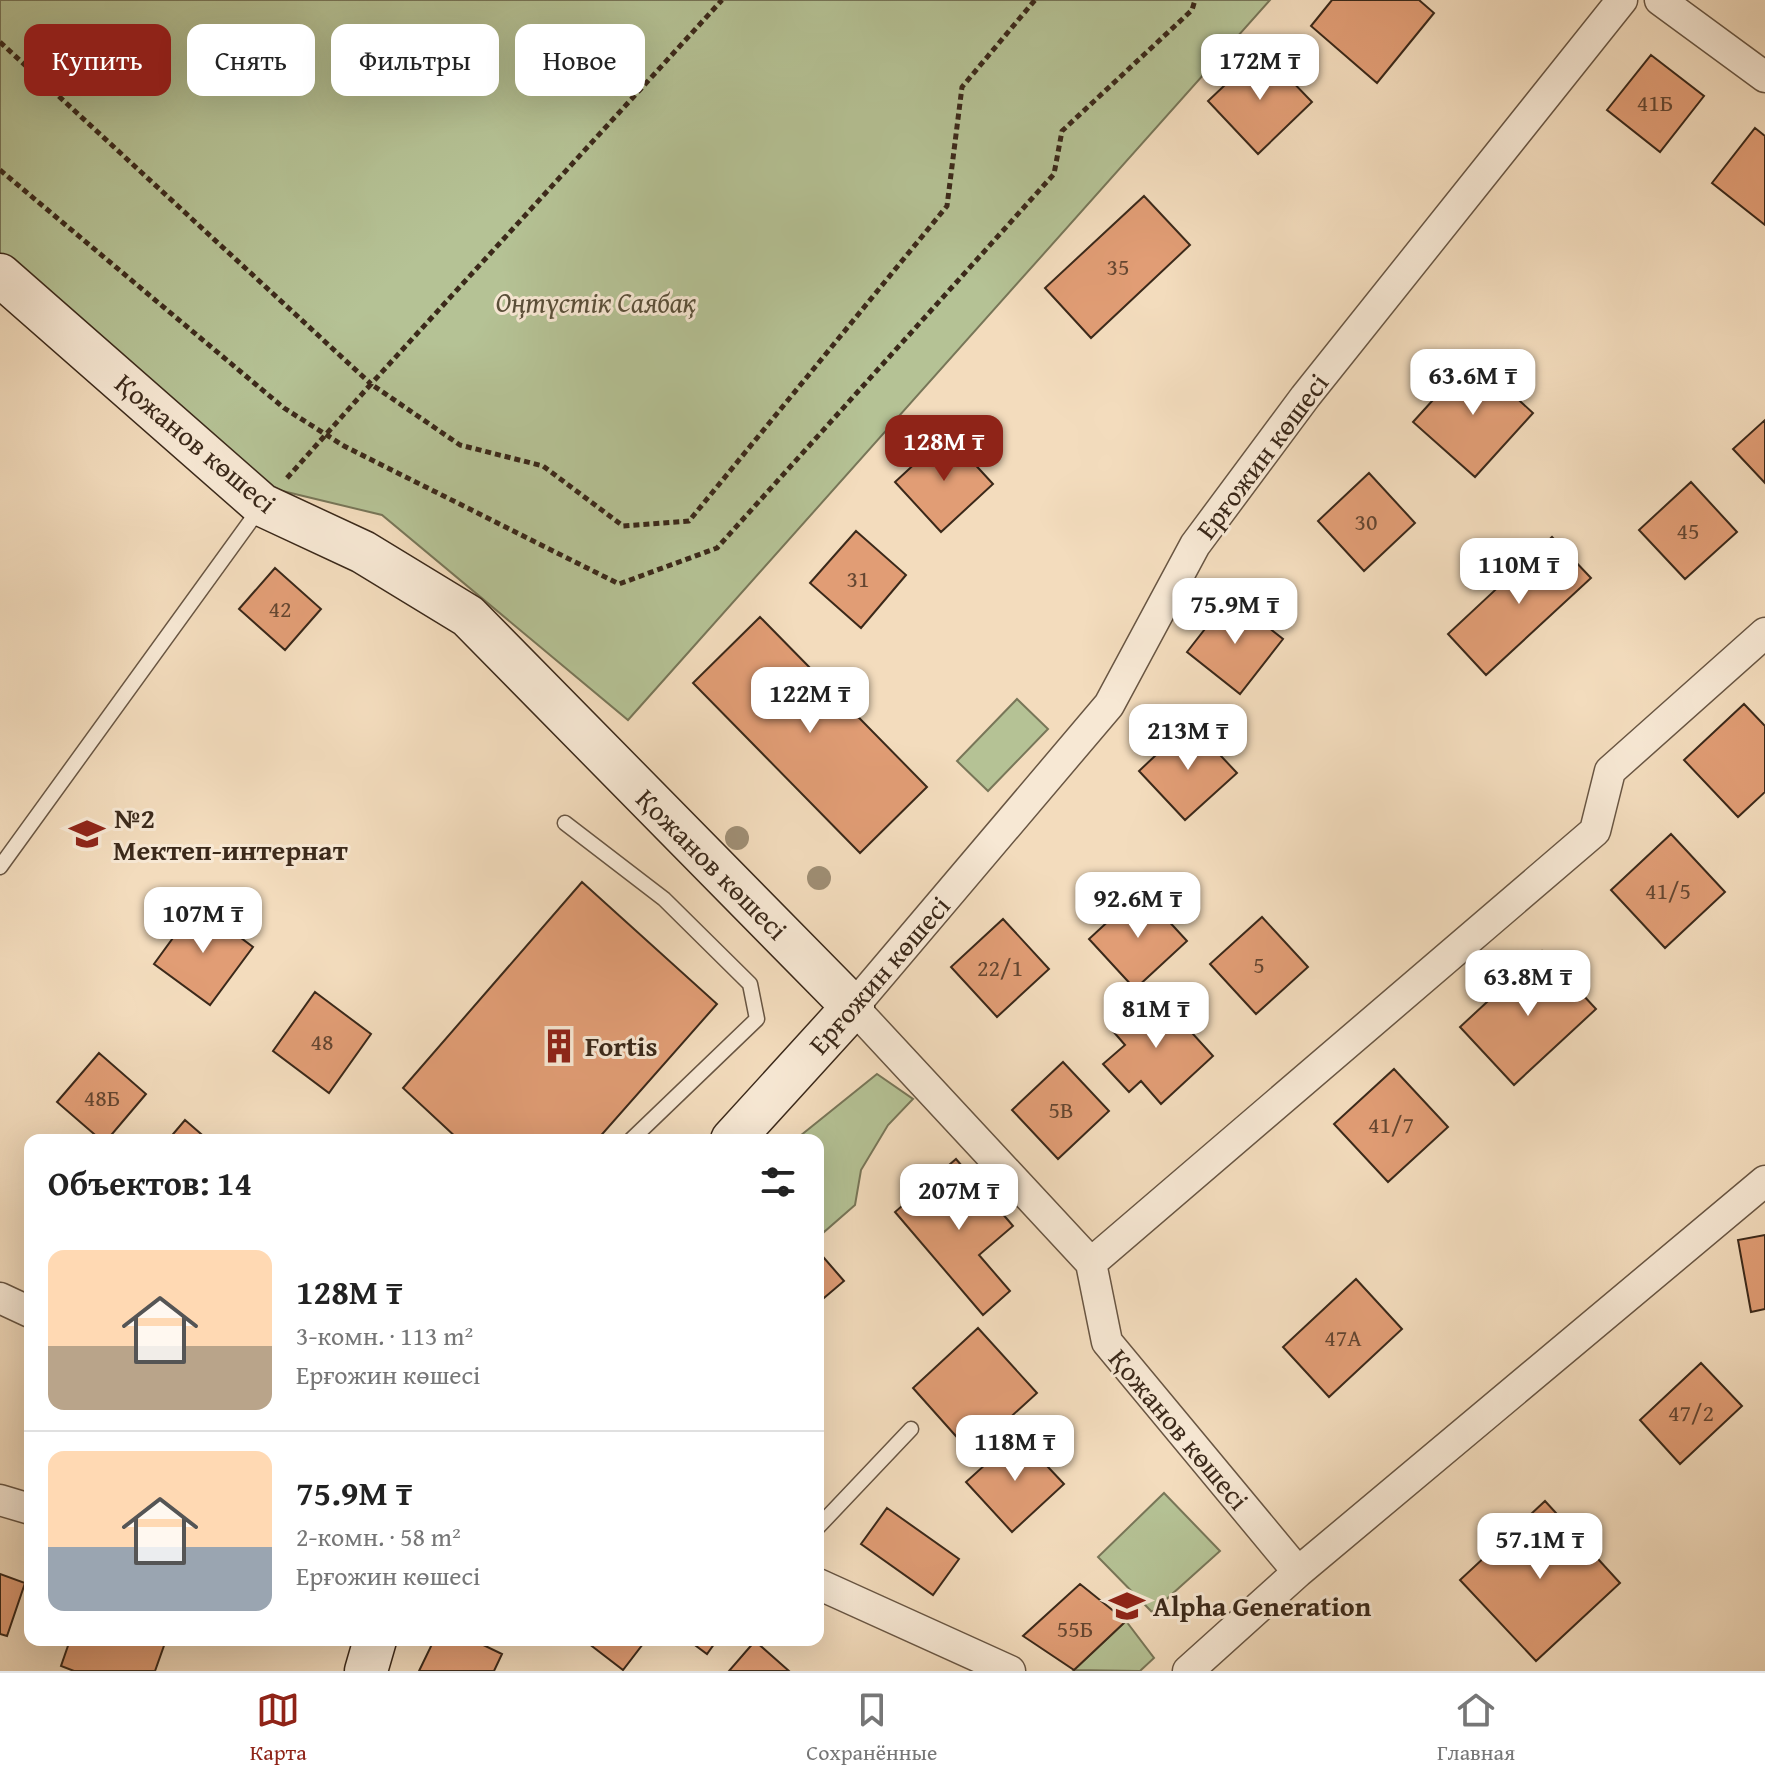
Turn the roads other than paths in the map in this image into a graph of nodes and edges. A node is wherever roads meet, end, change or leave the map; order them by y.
1 (1622, 0) edge
2 (1660, 0) edge
3 (1765, 77) edge
4 (0, 275) edge
5 (262, 505) junction
6 (1765, 633) edge
7 (565, 823) dead end
8 (0, 867) edge
9 (853, 1007) junction
10 (637, 1134) edge
11 (737, 1134) edge
12 (1765, 1181) edge
13 (1091, 1263) junction
14 (0, 1298) edge
15 (24, 1309) edge
16 (911, 1429) dead end
17 (0, 1500) edge
18 (24, 1507) edge
19 (824, 1521) edge
20 (1298, 1572) junction
21 (824, 1587) edge
22 (373, 1646) edge
23 (366, 1671) edge
24 (1010, 1671) edge
25 (1188, 1671) edge

1 - 9 street, Ерғожин көшесі
2 - 3 street
4 - 5 street, Қожанов көшесі
5 - 8 lane
5 - 9 street, Қожанов көшесі
6 - 13 street
7 - 10 lane
9 - 11 street, Ерғожин көшесі
9 - 13 street, Қожанов көшесі
12 - 20 street
13 - 20 street, Қожанов көшесі
14 - 15 street
16 - 19 lane
17 - 18 street
20 - 25 street
21 - 24 street
22 - 23 street

